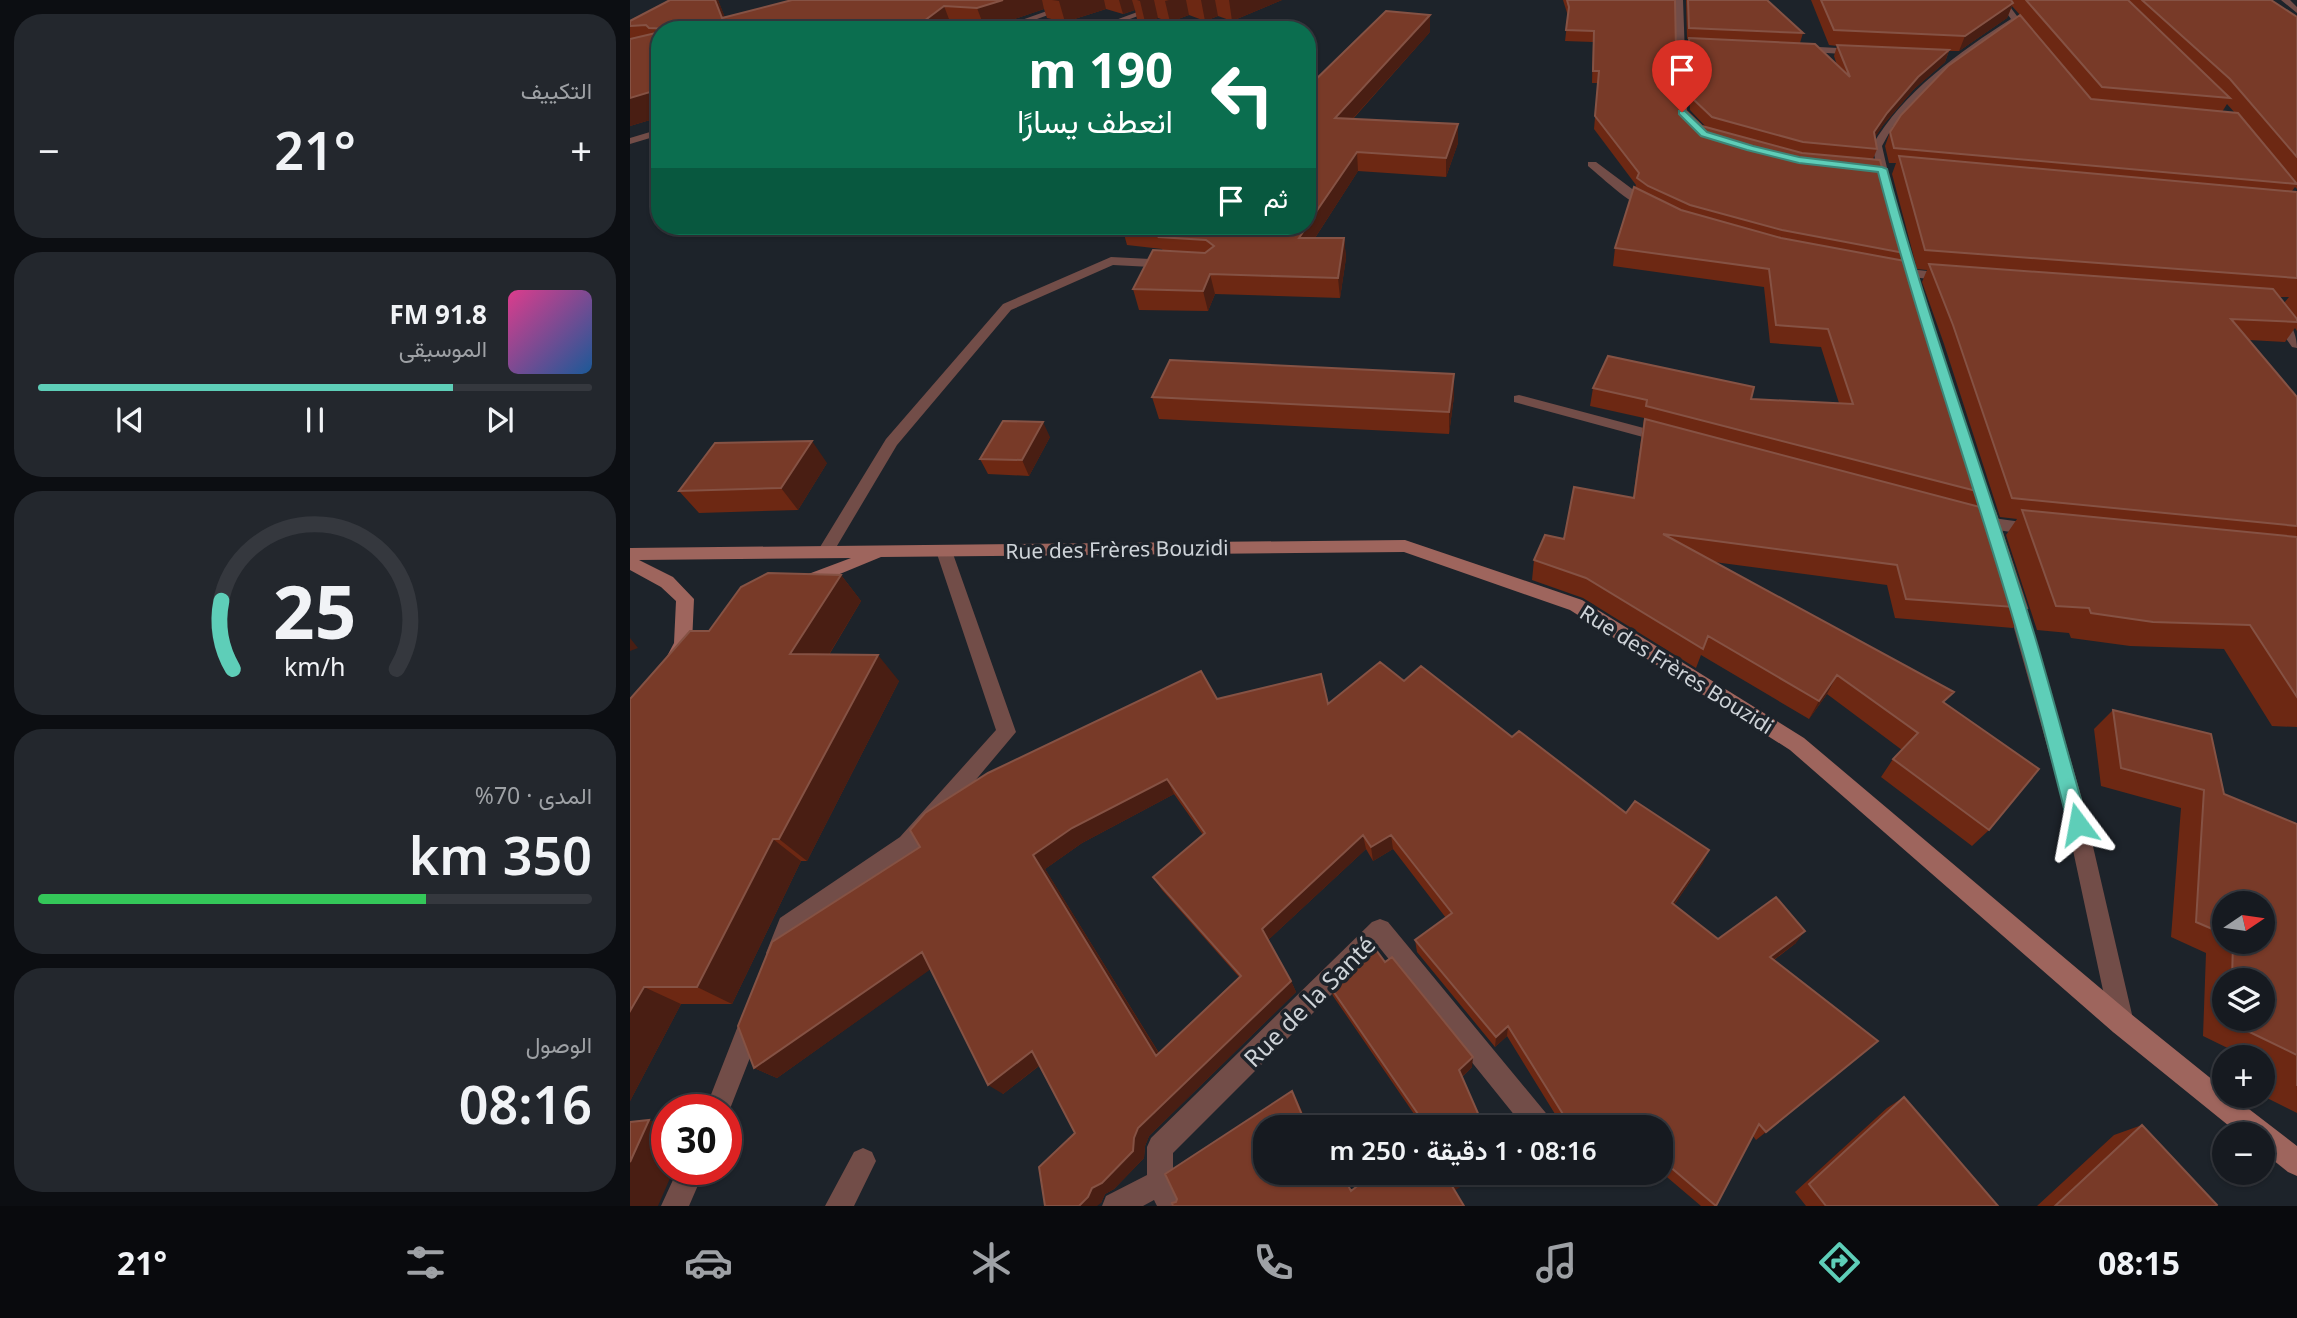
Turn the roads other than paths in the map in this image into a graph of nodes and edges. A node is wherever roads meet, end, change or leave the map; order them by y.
1 (1086, 0) edge
2 (1177, 0) edge
3 (1679, 0) edge
4 (2001, 0) edge
5 (2285, 0) edge
6 (2297, 12) edge
7 (1028, 20) junction
8 (1025, 21) edge
9 (1033, 21) edge
10 (1119, 21) edge
11 (1680, 43) junction
12 (1694, 44) edge
13 (1791, 49) edge
14 (1875, 53) edge
15 (1704, 134) edge
16 (651, 135) edge
17 (630, 141) edge
18 (1592, 164) dead end
19 (1889, 196) edge
20 (1662, 213) edge
21 (1186, 265) edge
22 (1870, 267) edge
23 (1965, 279) edge
24 (2264, 302) edge
25 (2297, 344) edge
26 (1519, 399) dead end
27 (1681, 443) edge
28 (1984, 504) edge
29 (1964, 518) edge
30 (2047, 531) edge
31 (1993, 532) junction
32 (944, 551) junction
33 (825, 552) junction
34 (885, 552) junction
35 (630, 554) edge
36 (630, 563) edge
37 (2007, 576) edge
38 (780, 594) edge
39 (664, 680) edge
40 (769, 978) edge
41 (759, 1004) edge
42 (2122, 1023) junction
43 (724, 1094) edge
44 (1531, 1115) edge
45 (2246, 1122) edge
46 (2275, 1145) edge
47 (863, 1161) dead end
48 (2297, 1163) edge
49 (685, 1185) edge
50 (1165, 1194) edge
51 (675, 1206) edge
52 (839, 1206) edge
53 (1116, 1206) edge

1 - 7 street
2 - 10 street
3 - 11 street
4 - 19 street
5 - 6 street
7 - 8 street
7 - 9 street
11 - 12 street
11 - 15 street
13 - 14 street
16 - 17 street
18 - 20 street
21 - 33 street
22 - 23 street
24 - 25 street
26 - 27 street
28 - 31 street
29 - 31 street
30 - 31 street
32 - 34 main road, Rue des Frères Bouzidi
32 - 40 street
32 - 42 main road, Rue des Frères Bouzidi
33 - 34 main road, Rue des Frères Bouzidi
33 - 35 main road, Rue des Frères Bouzidi
34 - 38 main road
36 - 39 main road
37 - 42 street
41 - 43 street
42 - 45 main road, Rue des Frères Bouzidi
44 - 50 street, Rue de la Santé
46 - 48 main road, Rue des Frères Bouzidi
47 - 52 street
49 - 51 street
50 - 53 street

